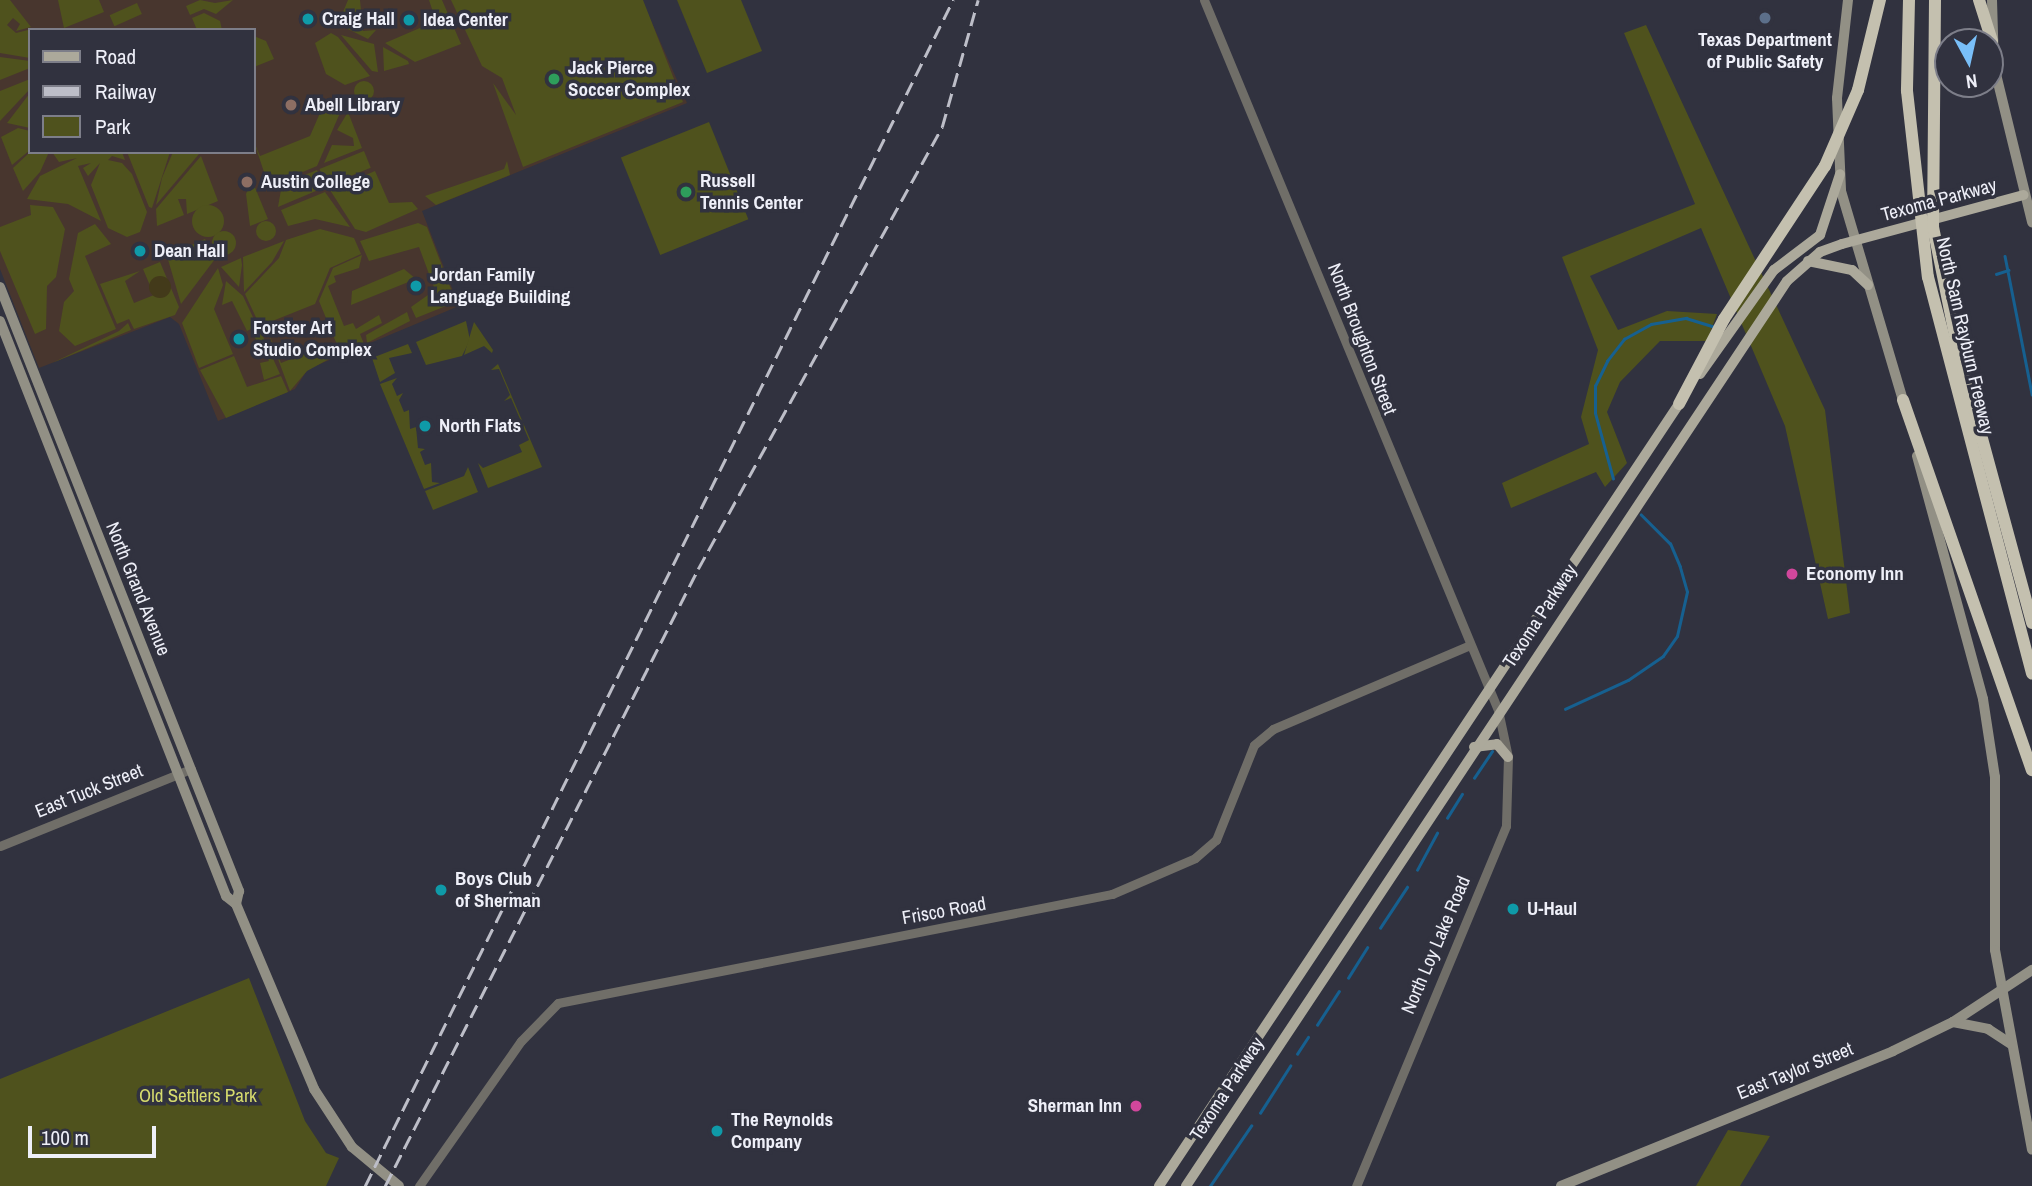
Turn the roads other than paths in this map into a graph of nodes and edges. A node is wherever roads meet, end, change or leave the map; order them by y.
1 (1204, 0) edge
2 (1848, 0) edge
3 (1880, 0) edge
4 (1909, 0) edge
5 (1935, 0) edge
6 (1979, 0) edge
7 (1992, 0) edge
8 (1988, 28) edge
9 (1992, 28) edge
10 (2004, 98) edge
11 (1840, 174) junction
12 (2024, 195) junction
13 (2032, 222) edge
14 (1854, 241) junction
15 (1808, 261) junction
16 (1934, 276) junction
17 (1868, 285) junction
18 (0, 287) edge
19 (0, 321) edge
20 (1903, 400) junction
21 (1679, 404) junction
22 (1645, 457) junction
23 (1654, 473) junction
24 (2032, 623) edge
25 (1468, 646) junction
26 (2032, 674) edge
27 (1487, 690) junction
28 (1499, 710) junction
29 (1474, 747) junction
30 (1508, 757) junction
31 (191, 769) junction
32 (2032, 770) edge
33 (180, 774) junction
34 (0, 846) edge
35 (236, 904) junction
36 (2032, 970) edge
37 (2001, 987) junction
38 (1953, 1022) junction
39 (2011, 1044) junction
40 (2032, 1150) edge
41 (399, 1186) edge
42 (419, 1186) edge
43 (1159, 1186) edge
44 (1186, 1186) edge
45 (1356, 1186) edge
46 (1561, 1186) edge

1 - 25 street, North Broughton Street
2 - 11 main road
3 - 21 highway
4 - 16 highway, North Sam Rayburn Freeway
5 - 16 highway, North Sam Rayburn Freeway
6 - 8 highway
7 - 9 main road
10 - 12 main road
11 - 14 main road
11 - 21 main road, Texoma Parkway
12 - 13 main road
12 - 14 main road, Texoma Parkway
14 - 15 main road, Texoma Parkway
14 - 17 main road
15 - 17 main road
15 - 23 main road, Texoma Parkway
16 - 24 highway, North Sam Rayburn Freeway
16 - 26 highway, North Sam Rayburn Freeway
17 - 20 main road
18 - 31 main road, North Grand Avenue
19 - 33 main road, North Grand Avenue
20 - 32 highway
20 - 37 main road
21 - 22 main road, Texoma Parkway
22 - 23 main road
22 - 27 main road, Texoma Parkway
23 - 28 main road, Texoma Parkway
25 - 27 street, North Broughton Street
25 - 42 street, Frisco Road
27 - 28 street, North Broughton Street
27 - 43 main road, Texoma Parkway
28 - 29 main road, Texoma Parkway
28 - 30 street, North Loy Lake Road
29 - 30 main road
29 - 44 main road, Texoma Parkway
30 - 45 street, North Loy Lake Road
31 - 33 street, East Tuck Street
31 - 35 main road, North Grand Avenue
33 - 34 street, East Tuck Street
33 - 35 main road, North Grand Avenue
35 - 41 main road, North Grand Avenue
36 - 37 main road, East Taylor Street
37 - 38 main road, East Taylor Street
37 - 39 main road
38 - 39 main road
38 - 46 main road, East Taylor Street
39 - 40 main road

